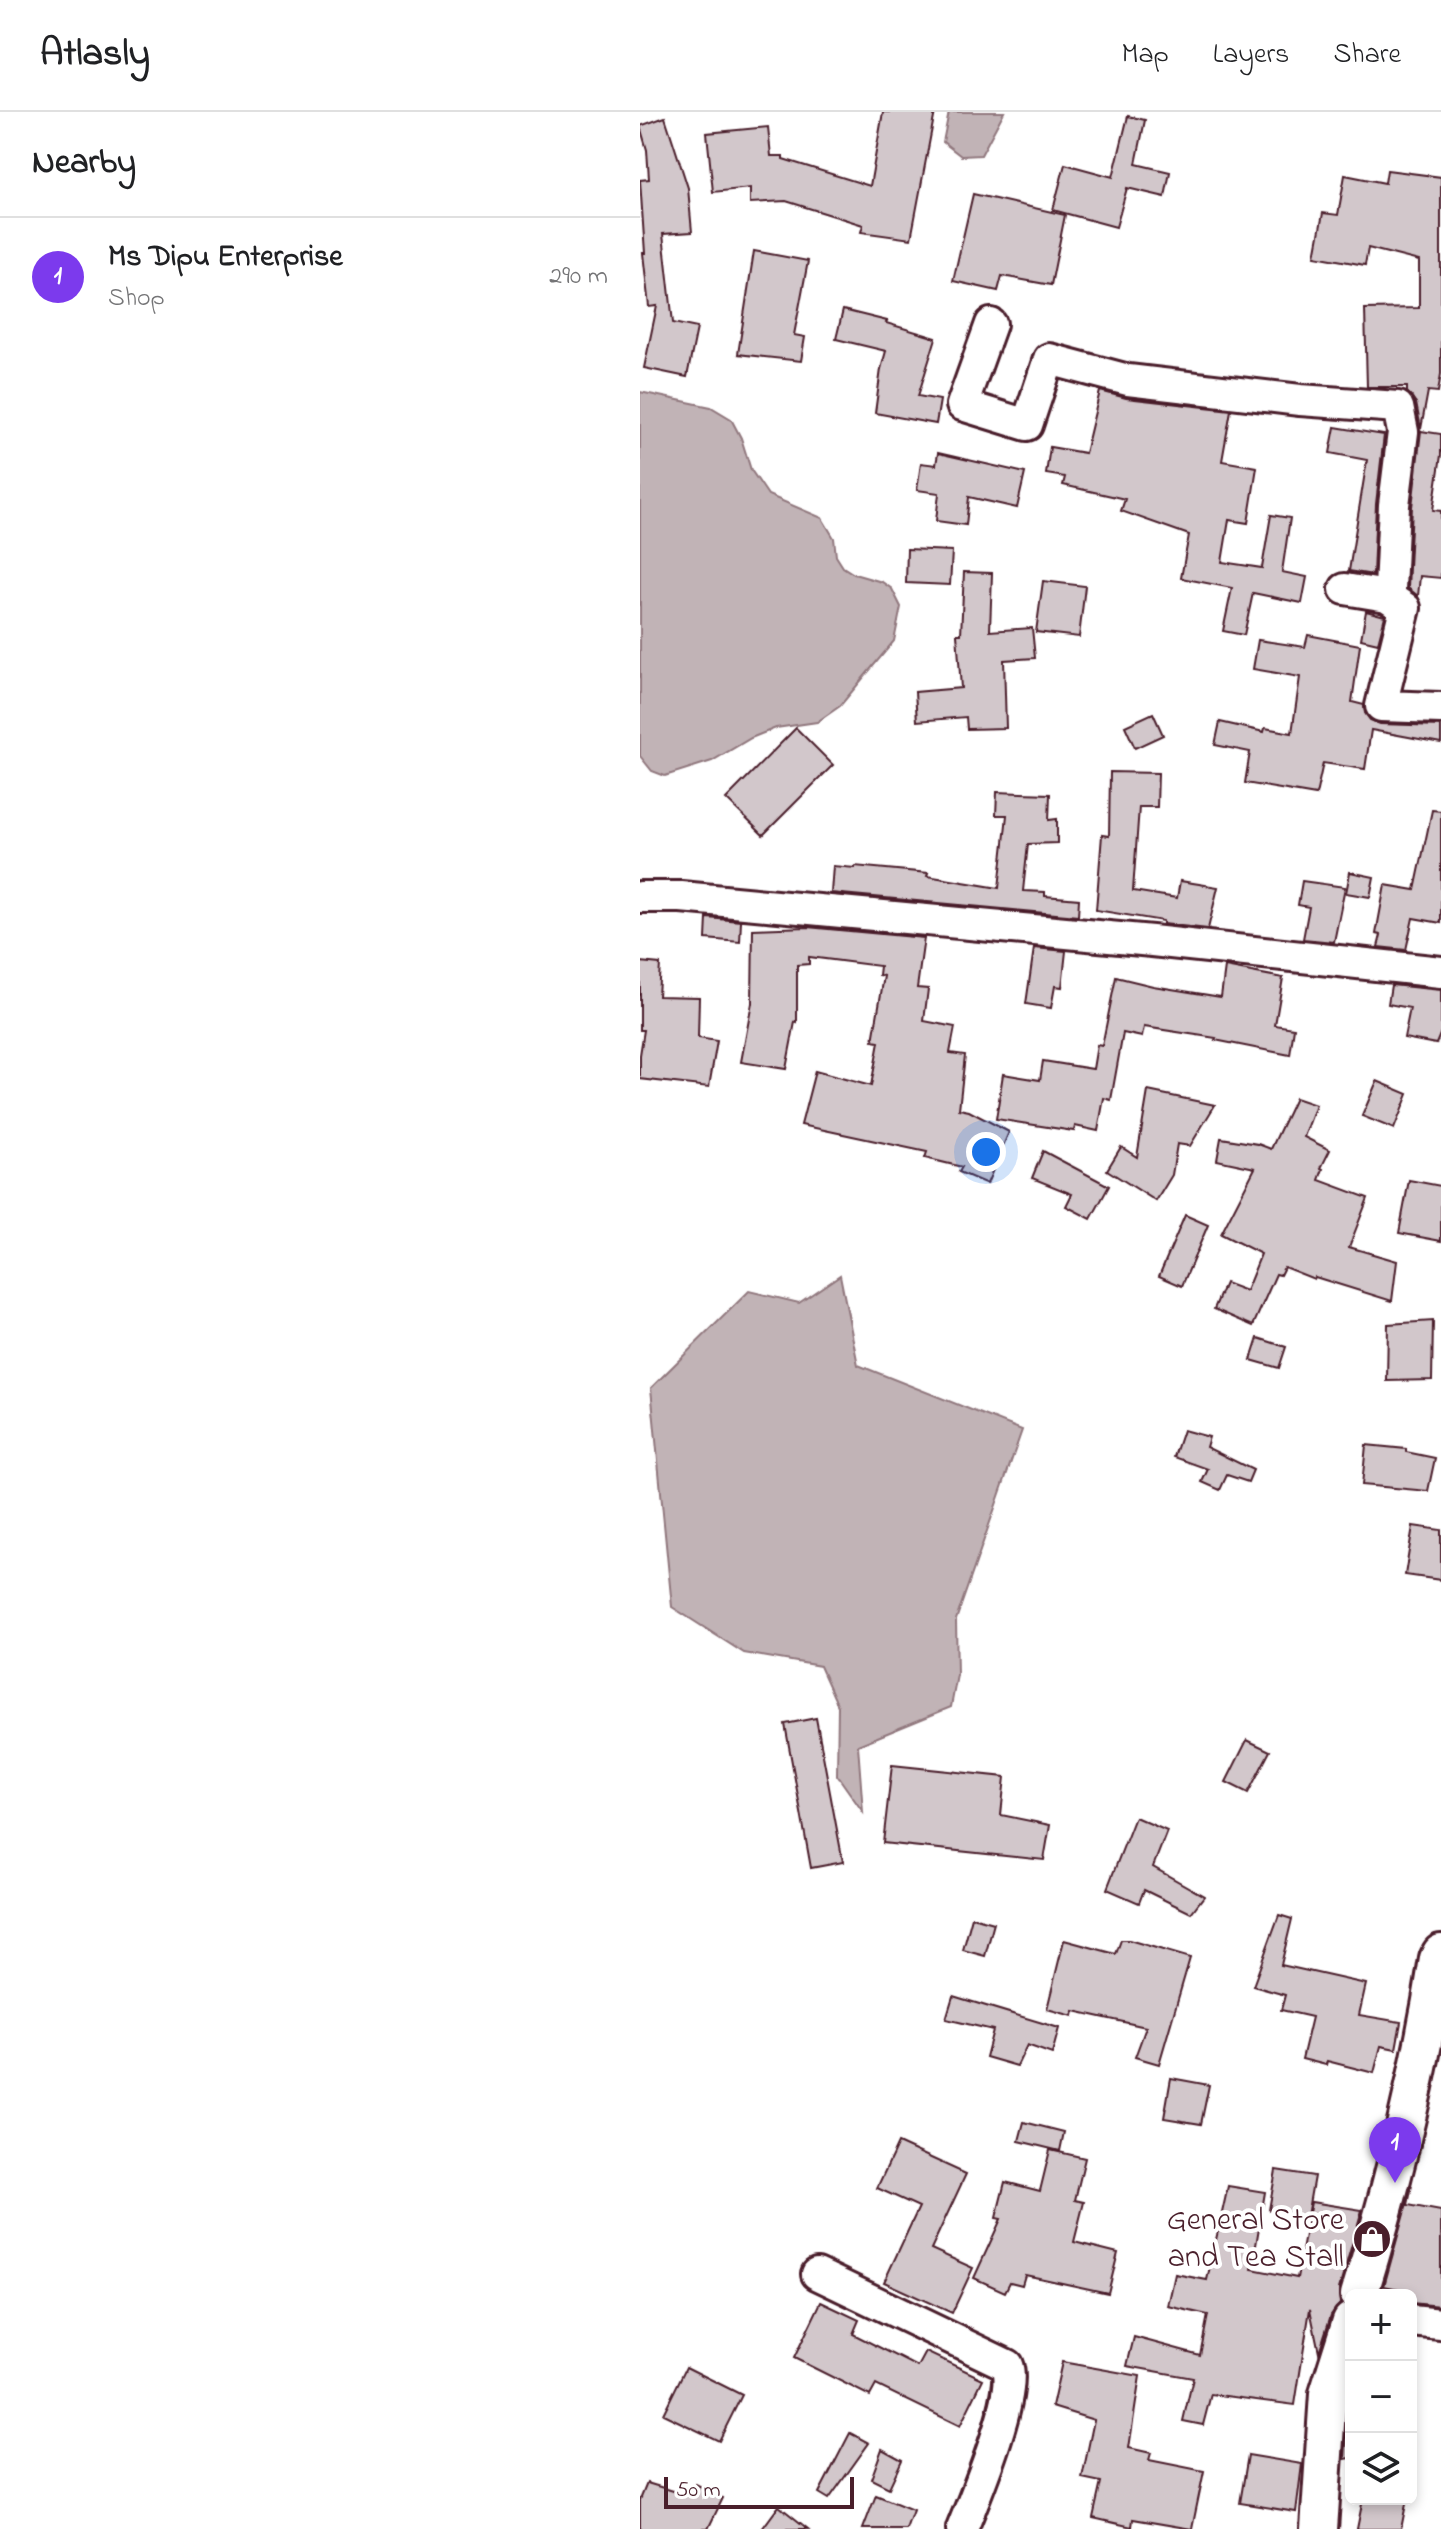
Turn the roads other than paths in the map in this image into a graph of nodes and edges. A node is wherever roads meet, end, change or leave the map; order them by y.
1 (991, 324) dead end
2 (1345, 589) dead end
3 (1387, 596) junction
4 (1441, 708) edge
5 (640, 897) edge
6 (1441, 972) edge
7 (1441, 1953) edge
8 (817, 2274) dead end
9 (1361, 2289) edge
10 (1417, 2322) edge
11 (1441, 2324) edge
12 (1345, 2340) edge
13 (962, 2529) edge
14 (1319, 2529) edge

1 - 3 street
2 - 3 street
3 - 4 street
5 - 6 street
7 - 9 street
8 - 13 street
10 - 11 street
12 - 14 street

